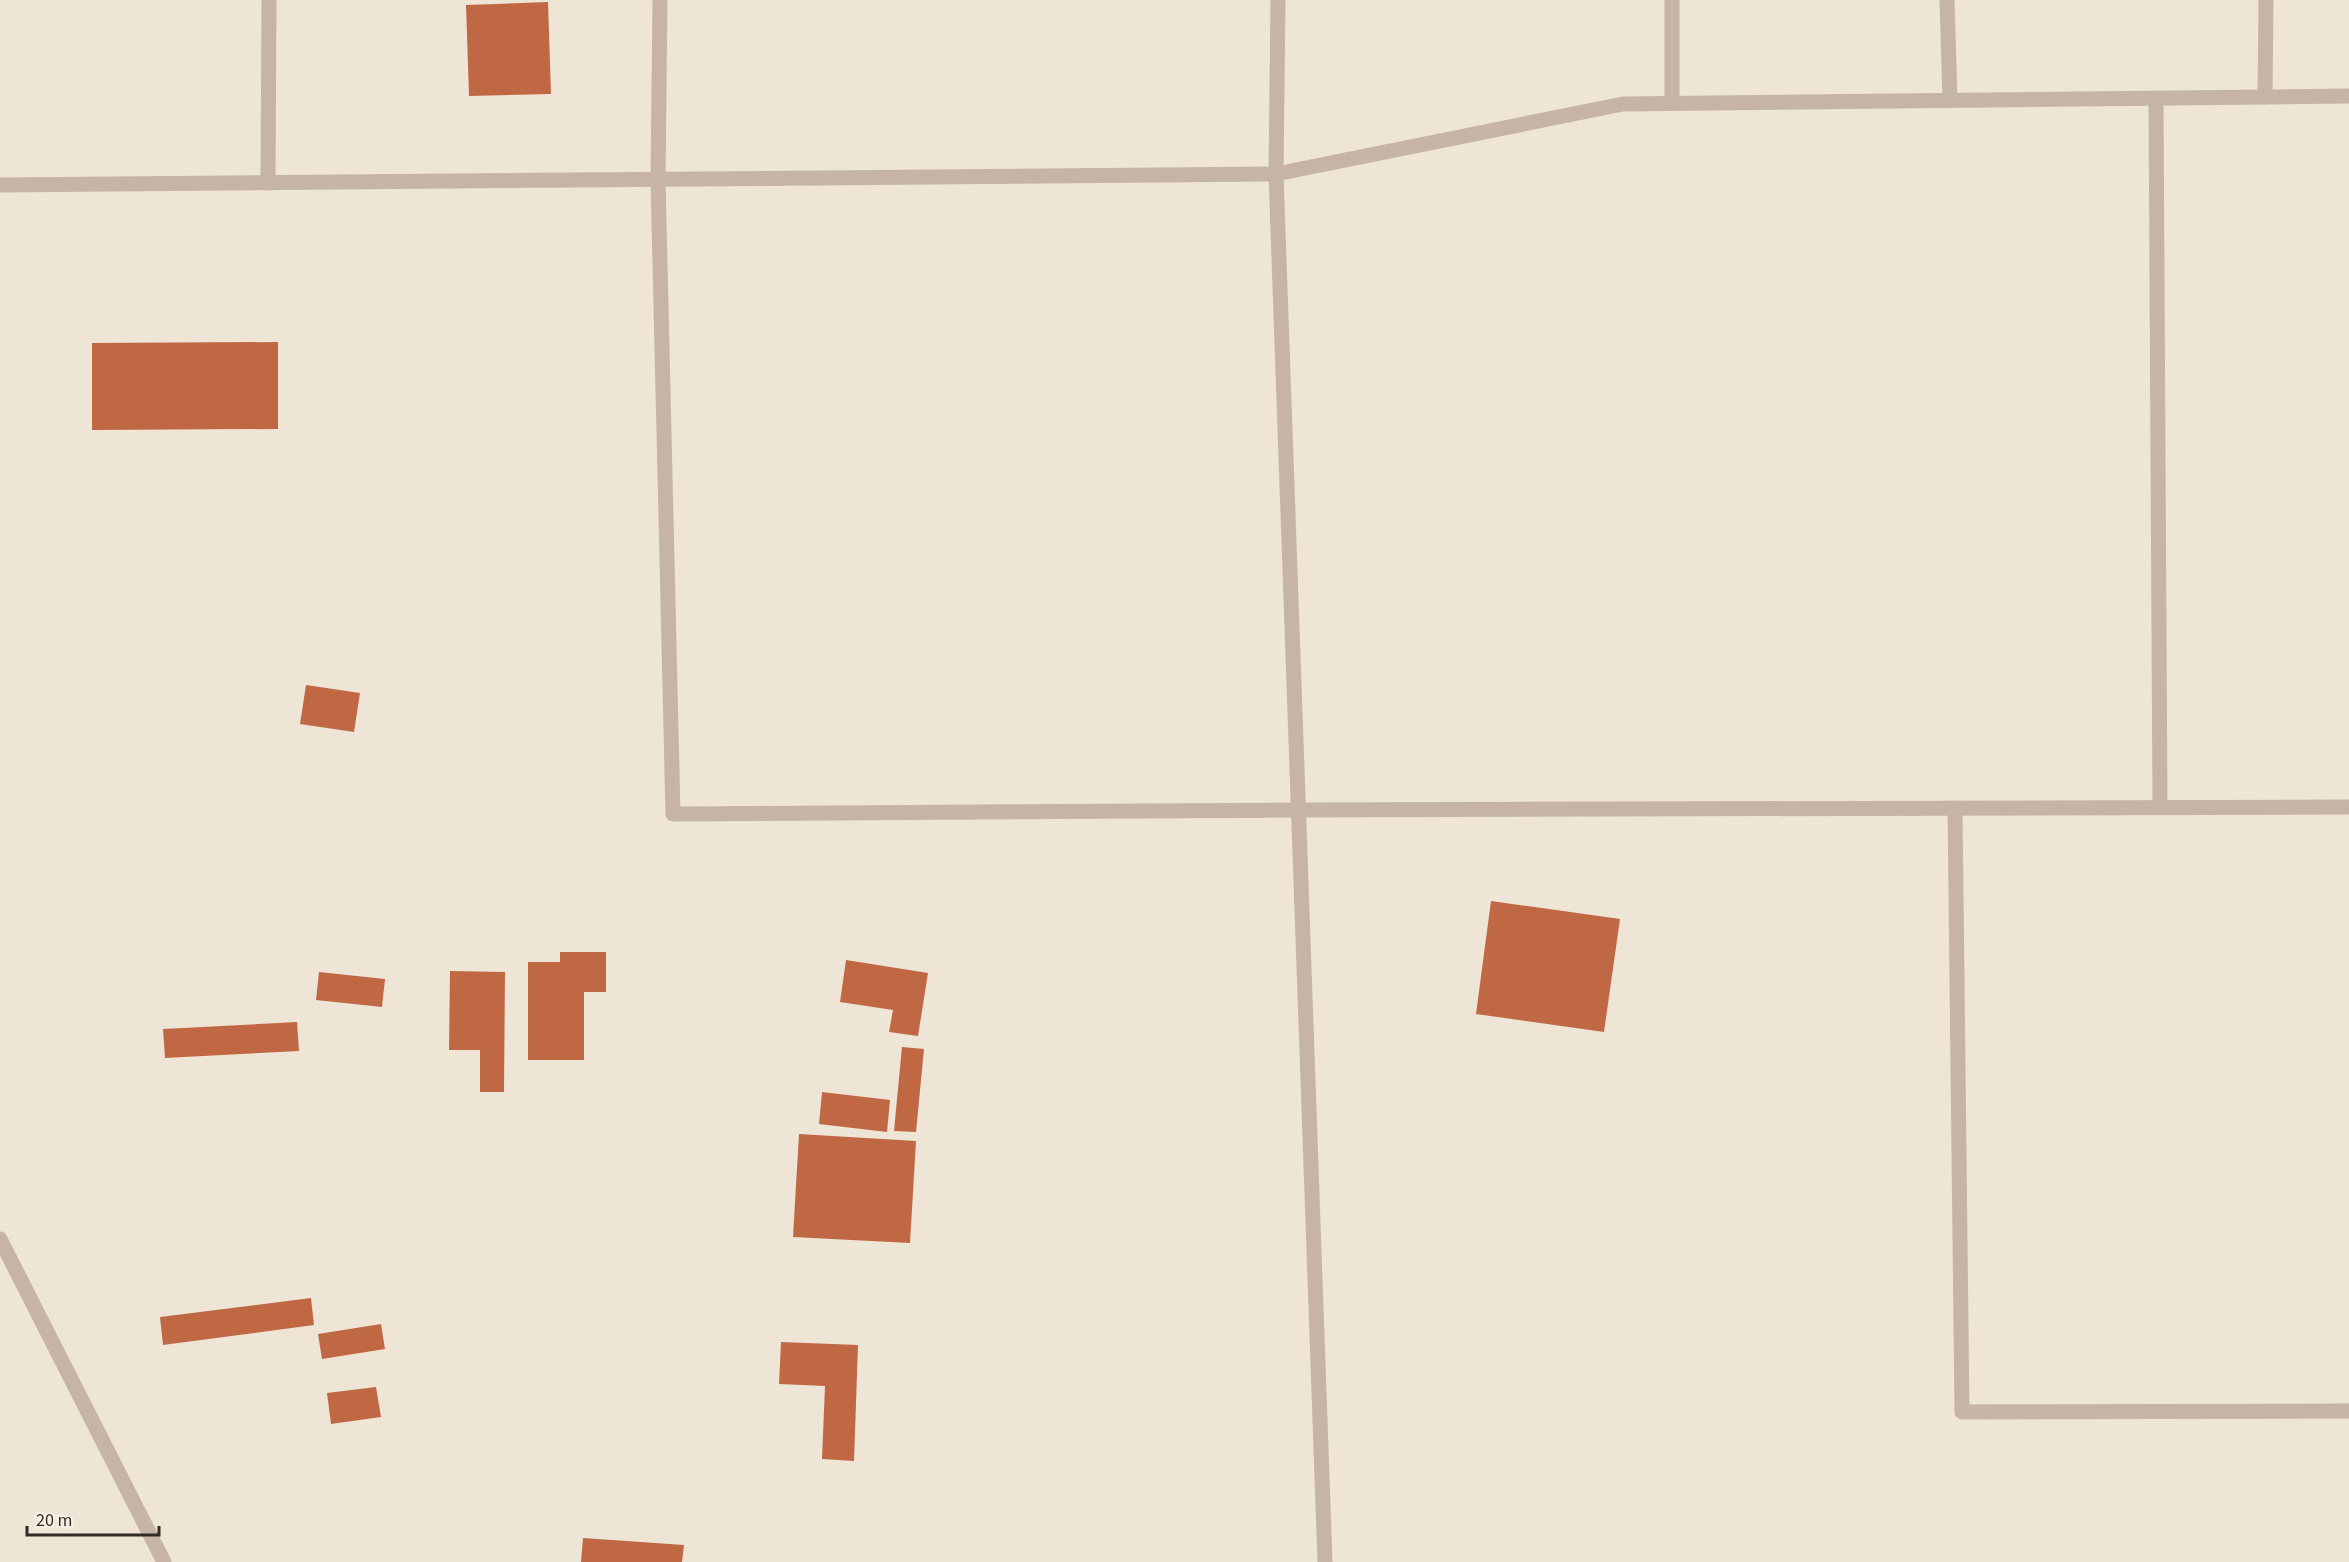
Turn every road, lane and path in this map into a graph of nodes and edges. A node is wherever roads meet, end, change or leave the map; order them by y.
1 (270, 0) edge
2 (660, 0) edge
3 (1278, 0) edge
4 (1672, 0) edge
5 (1947, 0) edge
6 (2266, 0) edge
7 (2349, 96) edge
8 (2265, 97) junction
9 (2156, 98) junction
10 (1950, 100) junction
11 (1672, 103) junction
12 (1276, 174) junction
13 (658, 180) junction
14 (268, 183) junction
15 (0, 185) edge
16 (2160, 807) junction
17 (2349, 807) edge
18 (1955, 808) junction
19 (1298, 810) junction
20 (0, 1239) edge
21 (2349, 1411) edge
22 (164, 1562) edge
23 (1325, 1562) edge

1 - 14 street
2 - 13 street
3 - 12 street
4 - 11 street
5 - 10 street
6 - 8 street
7 - 8 street
8 - 9 street
9 - 10 street
9 - 16 street
10 - 11 street
11 - 12 street
12 - 13 street
12 - 19 street
13 - 14 street
13 - 19 street
14 - 15 street
16 - 17 street
16 - 18 street
18 - 19 street
18 - 21 street
19 - 23 street
20 - 22 street

